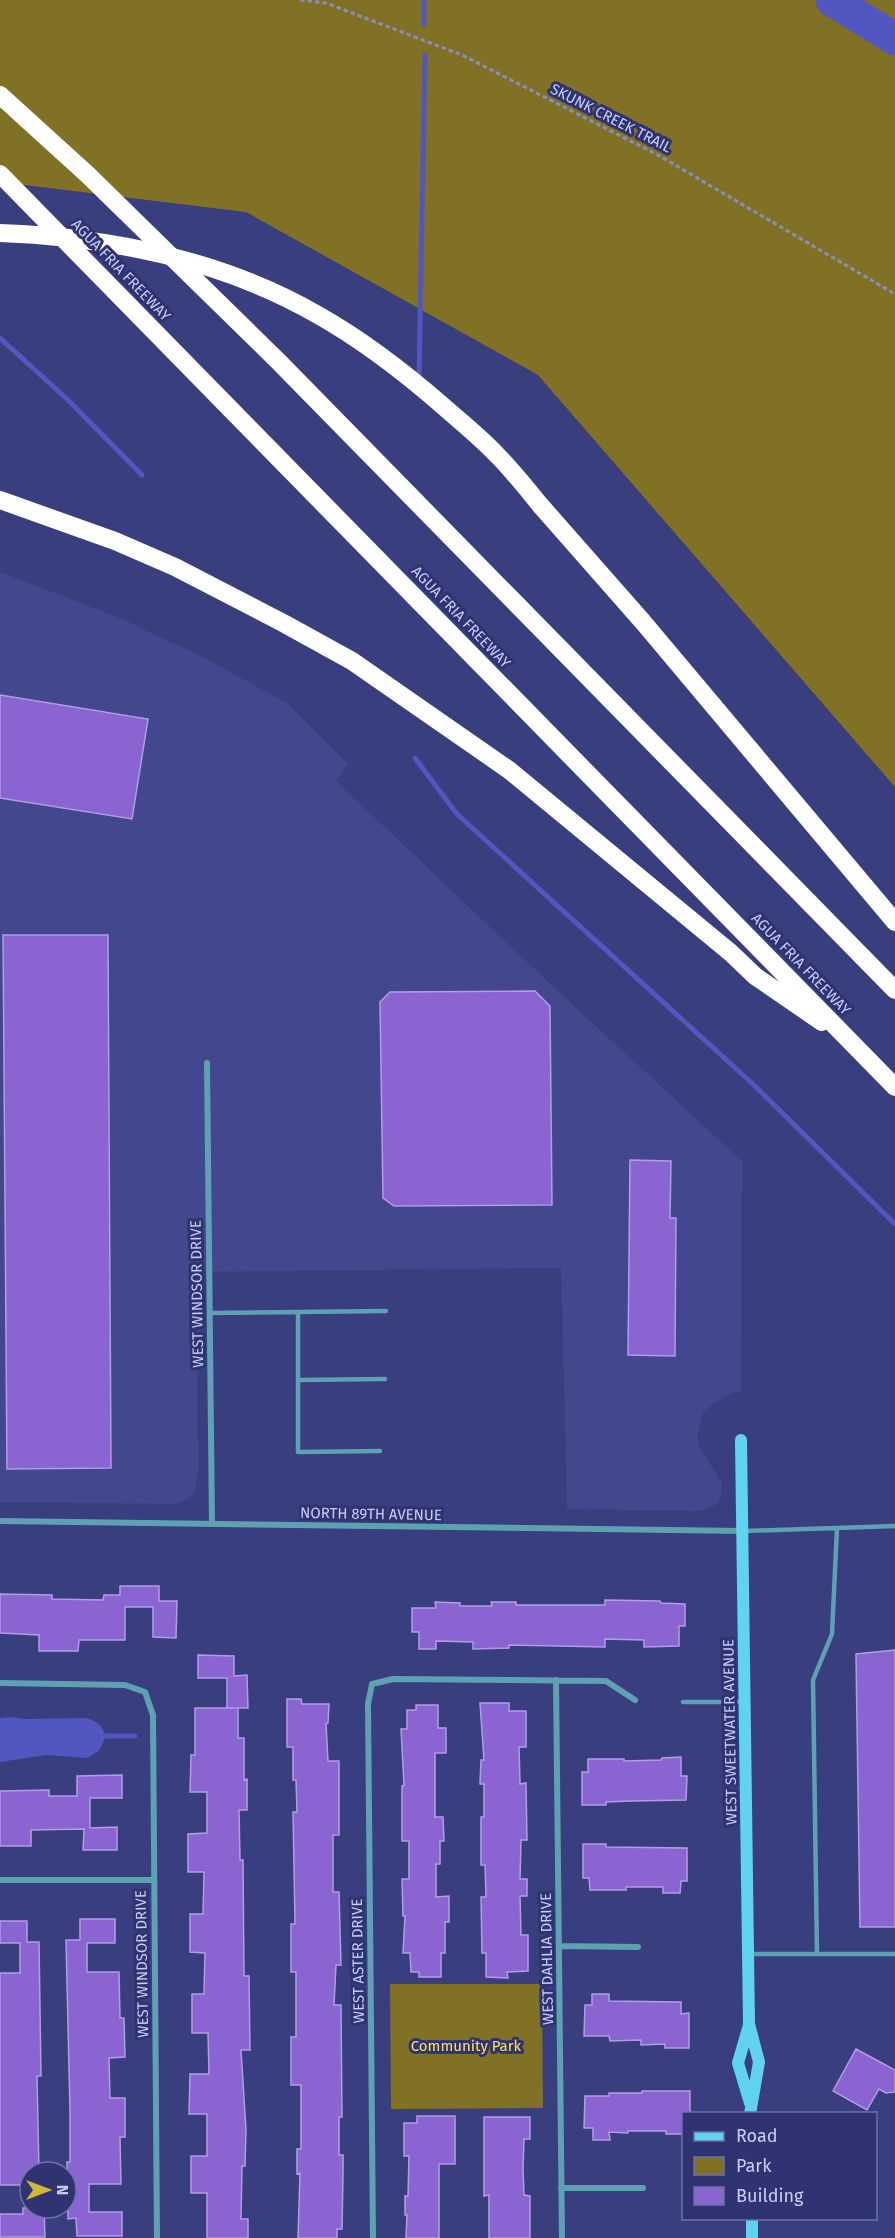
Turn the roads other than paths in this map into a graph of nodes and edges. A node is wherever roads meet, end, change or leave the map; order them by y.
1 (0, 94) edge
2 (0, 174) edge
3 (0, 233) edge
4 (0, 500) edge
5 (895, 922) edge
6 (895, 990) edge
7 (855, 1045) junction
8 (207, 1063) dead end
9 (895, 1087) edge
10 (386, 1311) dead end
11 (298, 1312) junction
12 (210, 1313) junction
13 (385, 1379) dead end
14 (298, 1380) junction
15 (741, 1440) dead end
16 (380, 1451) dead end
17 (0, 1521) edge
18 (212, 1524) junction
19 (895, 1526) edge
20 (837, 1528) junction
21 (742, 1531) junction
22 (556, 1680) junction
23 (0, 1683) edge
24 (635, 1700) dead end
25 (683, 1702) dead end
26 (744, 1702) junction
27 (0, 1880) edge
28 (153, 1880) junction
29 (559, 1946) junction
30 (638, 1947) dead end
31 (748, 1954) junction
32 (817, 1954) junction
33 (895, 1954) edge
34 (749, 2024) junction
35 (750, 2110) edge
36 (561, 2188) junction
37 (643, 2188) dead end
38 (752, 2220) edge
39 (157, 2238) edge
40 (373, 2238) edge
41 (562, 2238) edge
42 (752, 2238) edge

1 - 6 highway
2 - 7 highway, AGUA FRIA FREEWAY
3 - 5 highway, bridge
4 - 7 highway
7 - 9 highway, AGUA FRIA FREEWAY
8 - 12 street, WEST WINDSOR DRIVE
10 - 11 lane
11 - 12 lane
11 - 14 lane
12 - 18 street, WEST WINDSOR DRIVE
13 - 14 lane
14 - 16 lane
15 - 21 street, WEST SWEETWATER AVENUE
17 - 18 street, NORTH 89TH AVENUE
18 - 21 street, NORTH 89TH AVENUE
19 - 20 lane
20 - 21 lane
20 - 32 lane
21 - 26 street, WEST SWEETWATER AVENUE
22 - 24 street
22 - 29 street, WEST DAHLIA DRIVE
22 - 40 street, WEST ASTER DRIVE
23 - 28 street, WEST WINDSOR DRIVE
25 - 26 lane
26 - 31 street, WEST SWEETWATER AVENUE
27 - 28 street
28 - 39 street, WEST WINDSOR DRIVE
29 - 30 street
29 - 36 street, WEST DAHLIA DRIVE
31 - 32 lane
31 - 34 street, WEST SWEETWATER AVENUE
32 - 33 lane
34 - 35 street, WEST SWEETWATER AVENUE
34 - 35 street, WEST SWEETWATER AVENUE
36 - 37 street
36 - 41 street, WEST DAHLIA DRIVE
38 - 42 street

